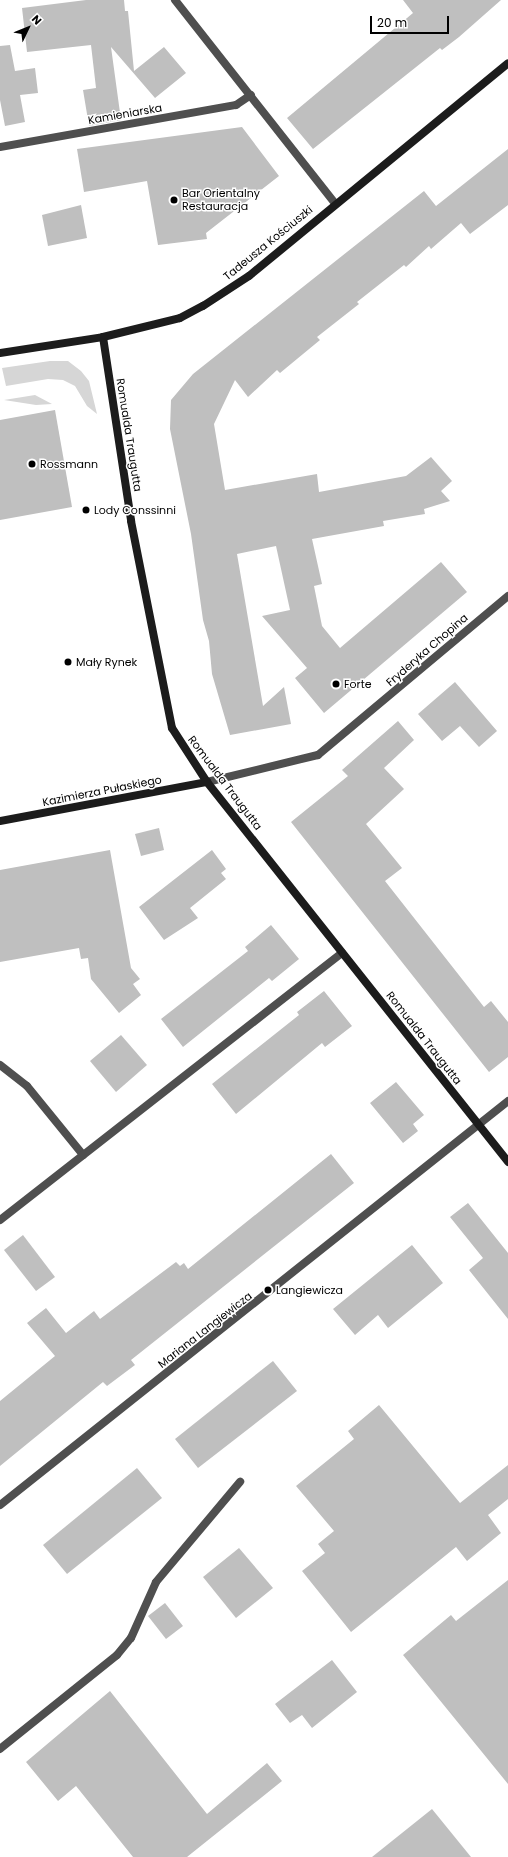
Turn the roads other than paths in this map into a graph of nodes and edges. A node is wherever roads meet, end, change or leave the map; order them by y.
1 (175, 0) edge
2 (508, 64) edge
3 (251, 95) junction
4 (0, 147) edge
5 (335, 203) junction
6 (102, 337) junction
7 (0, 353) edge
8 (508, 596) edge
9 (207, 782) junction
10 (0, 821) edge
11 (342, 953) junction
12 (0, 1065) edge
13 (508, 1101) edge
14 (480, 1126) junction
15 (83, 1155) junction
16 (508, 1162) edge
17 (0, 1220) edge
18 (240, 1482) dead end
19 (0, 1505) edge
20 (0, 1749) edge

1 - 3 street
2 - 5 street, Tadeusza Kościuszki
3 - 4 street, Kamieniarska
3 - 5 street
5 - 6 street, Tadeusza Kościuszki
6 - 7 street, Tadeusza Kościuszki
6 - 9 street, Romualda Traugutta
8 - 9 street, Fryderyka Chopina
9 - 10 street, Kazimierza Pułaskiego
9 - 11 street, Romualda Traugutta
11 - 14 street, Romualda Traugutta
11 - 15 street
12 - 15 street
13 - 14 street, Mariana Langiewicza
14 - 16 street, Romualda Traugutta
14 - 19 street, Mariana Langiewicza
15 - 17 street
18 - 20 street

